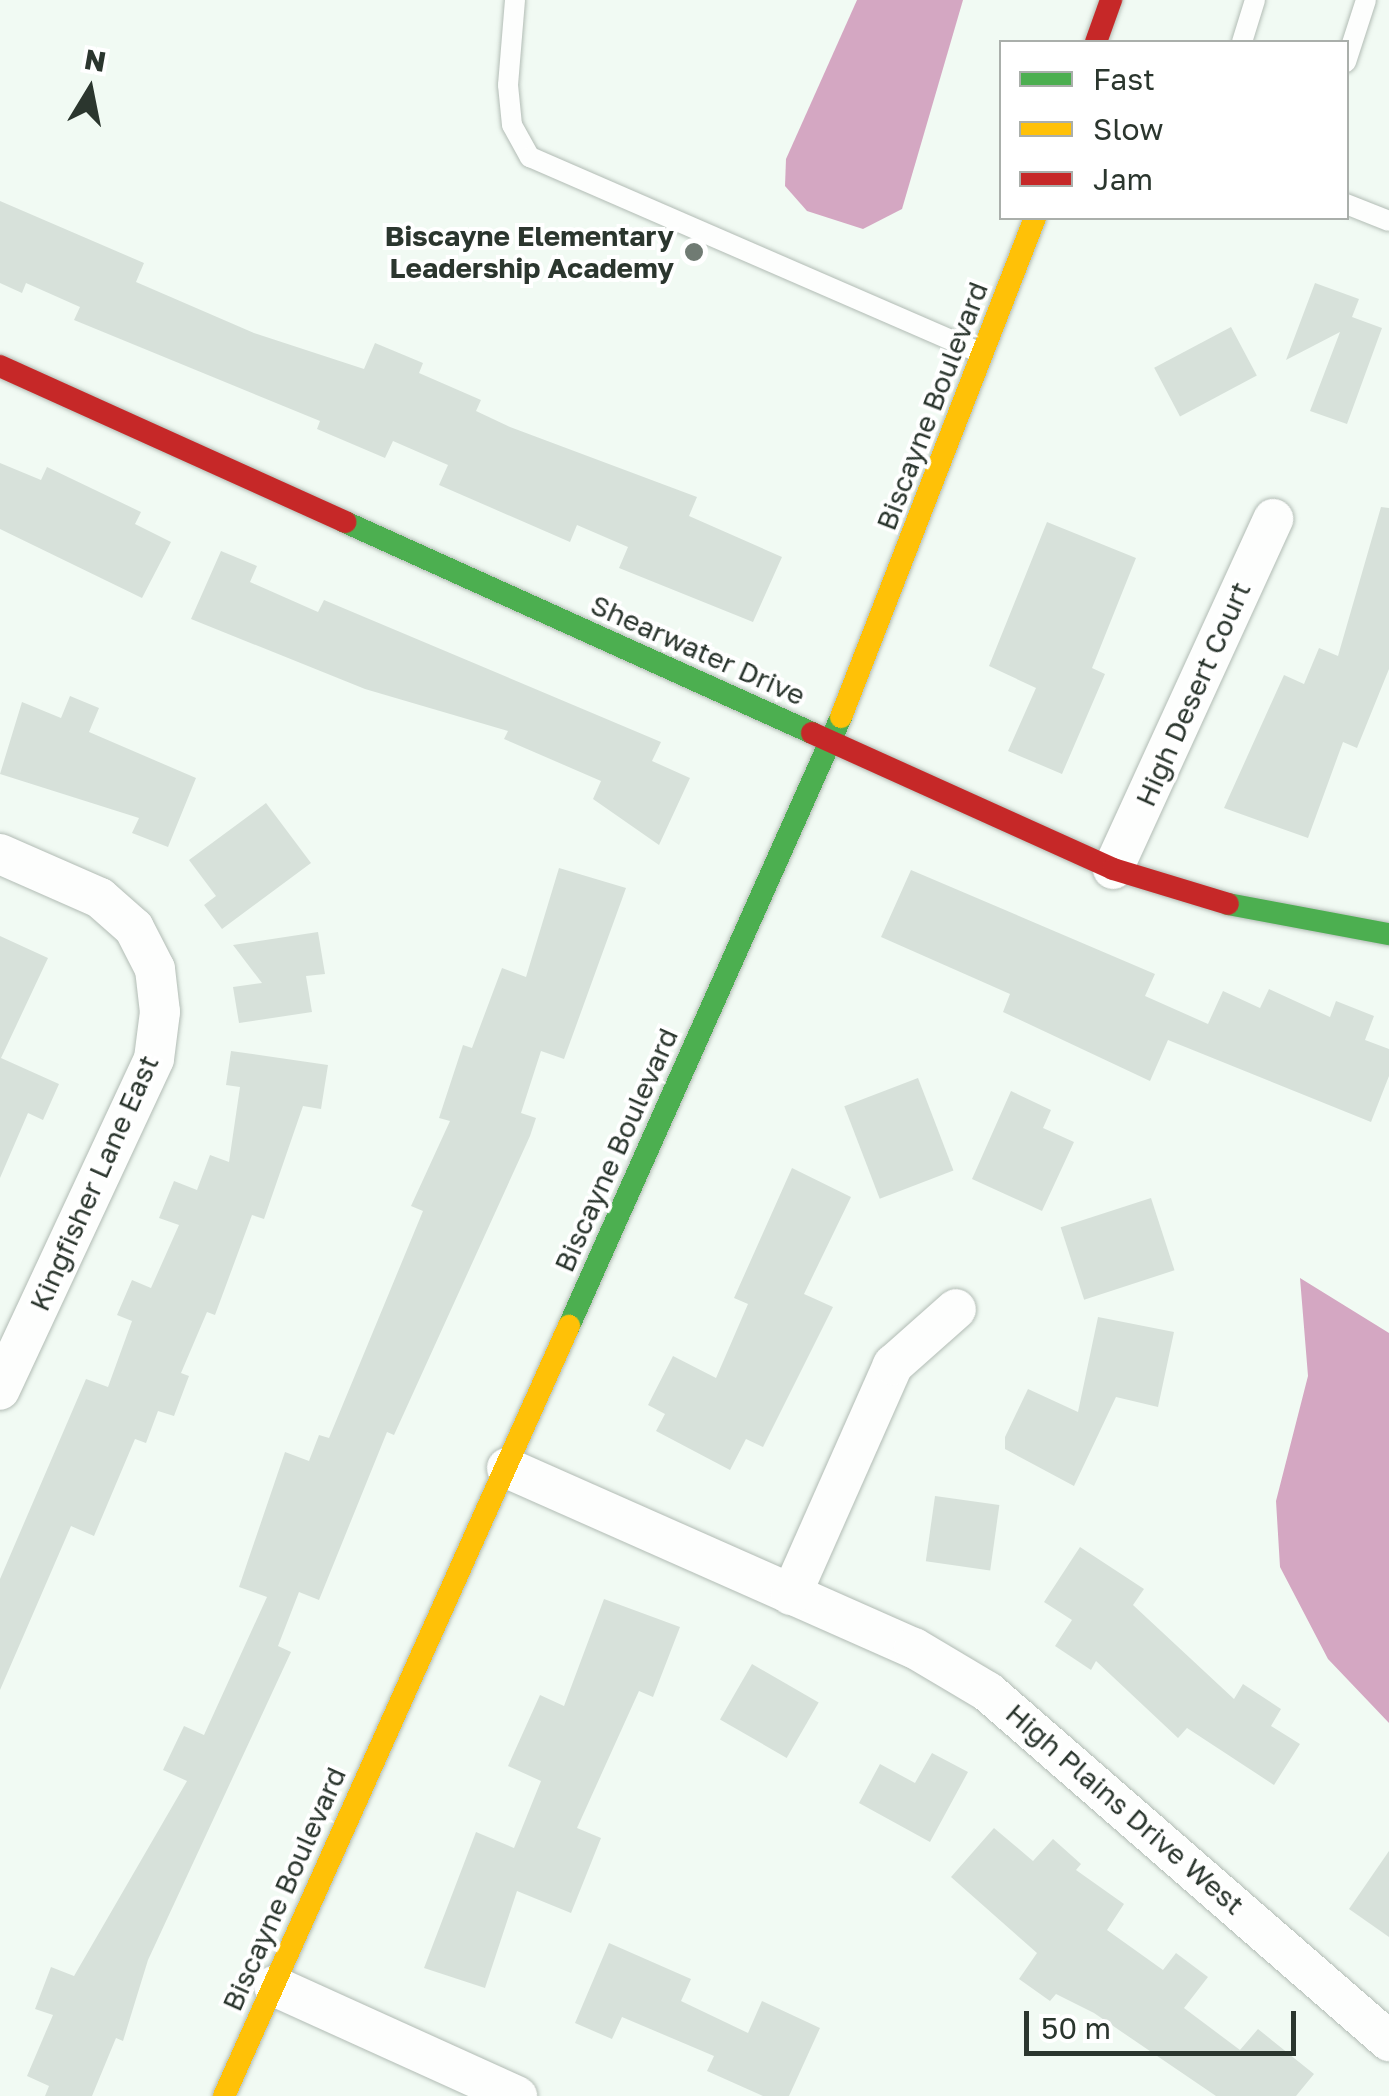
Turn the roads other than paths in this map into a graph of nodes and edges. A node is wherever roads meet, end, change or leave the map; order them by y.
1 (515, 0) edge
2 (1110, 0) edge
3 (1255, 0) edge
4 (1366, 0) edge
5 (1097, 40) edge
6 (1243, 40) edge
7 (1349, 53) edge
8 (1349, 205) edge
9 (1034, 220) edge
10 (1389, 221) edge
11 (985, 356) junction
12 (0, 366) edge
13 (1273, 519) dead end
14 (831, 743) junction
15 (0, 854) edge
16 (1113, 870) junction
17 (1389, 934) edge
18 (956, 1309) dead end
19 (0, 1390) edge
20 (506, 1468) junction
21 (791, 1595) junction
22 (274, 1986) junction
23 (1389, 2040) edge
24 (224, 2096) edge
25 (517, 2096) edge

1 - 11 lane
2 - 5 street
3 - 6 lane
4 - 7 lane
8 - 10 lane
9 - 11 street, Biscayne Boulevard
11 - 14 street, Biscayne Boulevard
12 - 14 street, Shearwater Drive
13 - 16 street, High Desert Court
14 - 16 street, Shearwater Drive
14 - 20 street, Biscayne Boulevard
15 - 19 street, Kingfisher Lane East
16 - 17 street, Shearwater Drive
18 - 21 street
20 - 21 street, High Plains Drive West
20 - 22 street, Biscayne Boulevard
21 - 23 street, High Plains Drive West
22 - 24 street, Biscayne Boulevard
22 - 25 street

